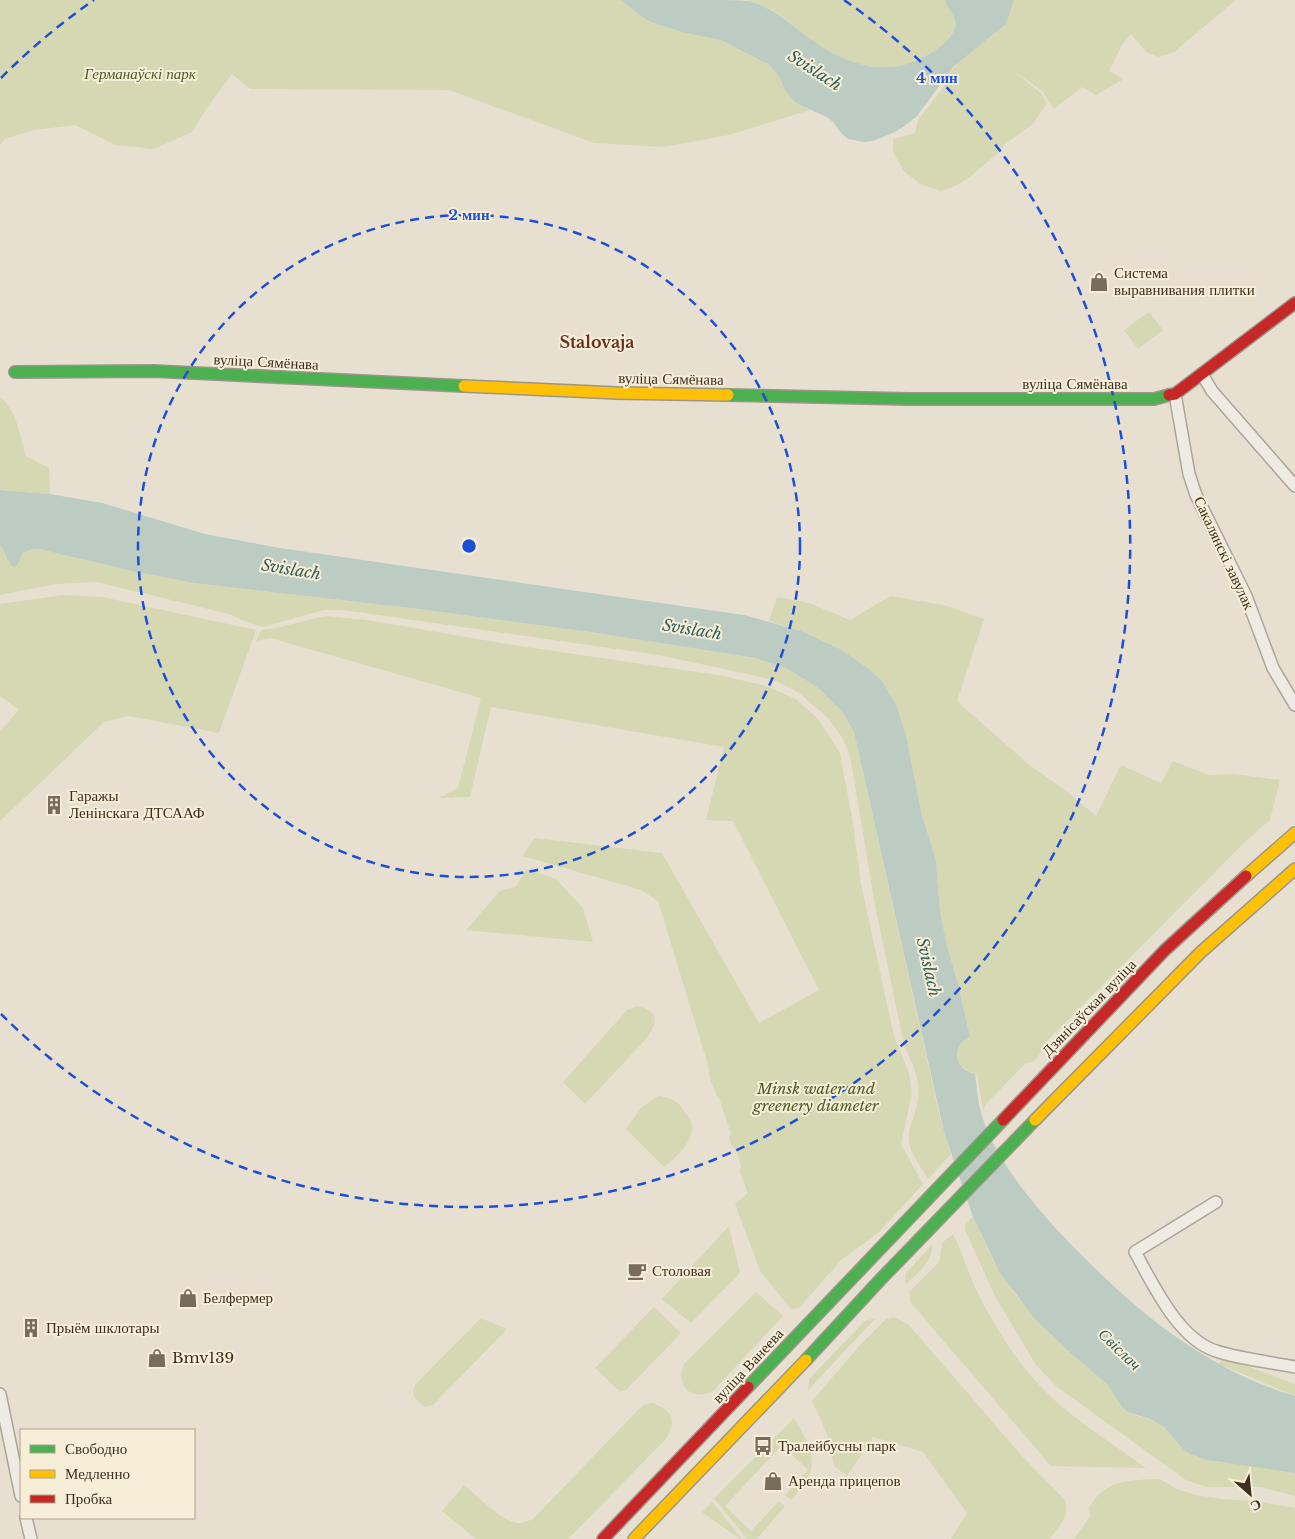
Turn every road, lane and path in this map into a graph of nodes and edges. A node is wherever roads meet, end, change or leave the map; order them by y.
1 (1295, 303) edge
2 (15, 372) dead end
3 (1202, 374) junction
4 (1176, 394) junction
5 (1295, 486) edge
6 (1295, 705) edge
7 (1295, 833) edge
8 (1295, 869) edge
9 (1216, 1202) dead end
10 (913, 1212) joint
11 (1295, 1367) edge
12 (0, 1394) edge
13 (704, 1434) junction
14 (719, 1450) junction
15 (20, 1491) edge
16 (26, 1519) edge
17 (31, 1539) edge
18 (603, 1539) edge
19 (634, 1539) edge

1 - 3 main road, вуліца Сямёнава
2 - 4 main road, вуліца Сямёнава
3 - 4 main road, вуліца Сямёнава
3 - 5 street
4 - 6 street, Сакалянскі завулак
7 - 10 main road, Дзянісаўская вуліца
8 - 14 main road
9 - 11 street
10 - 13 main road, вуліца Ванеева
12 - 15 street
13 - 14 street
13 - 18 main road, вуліца Ванеева
14 - 19 main road
16 - 17 street

